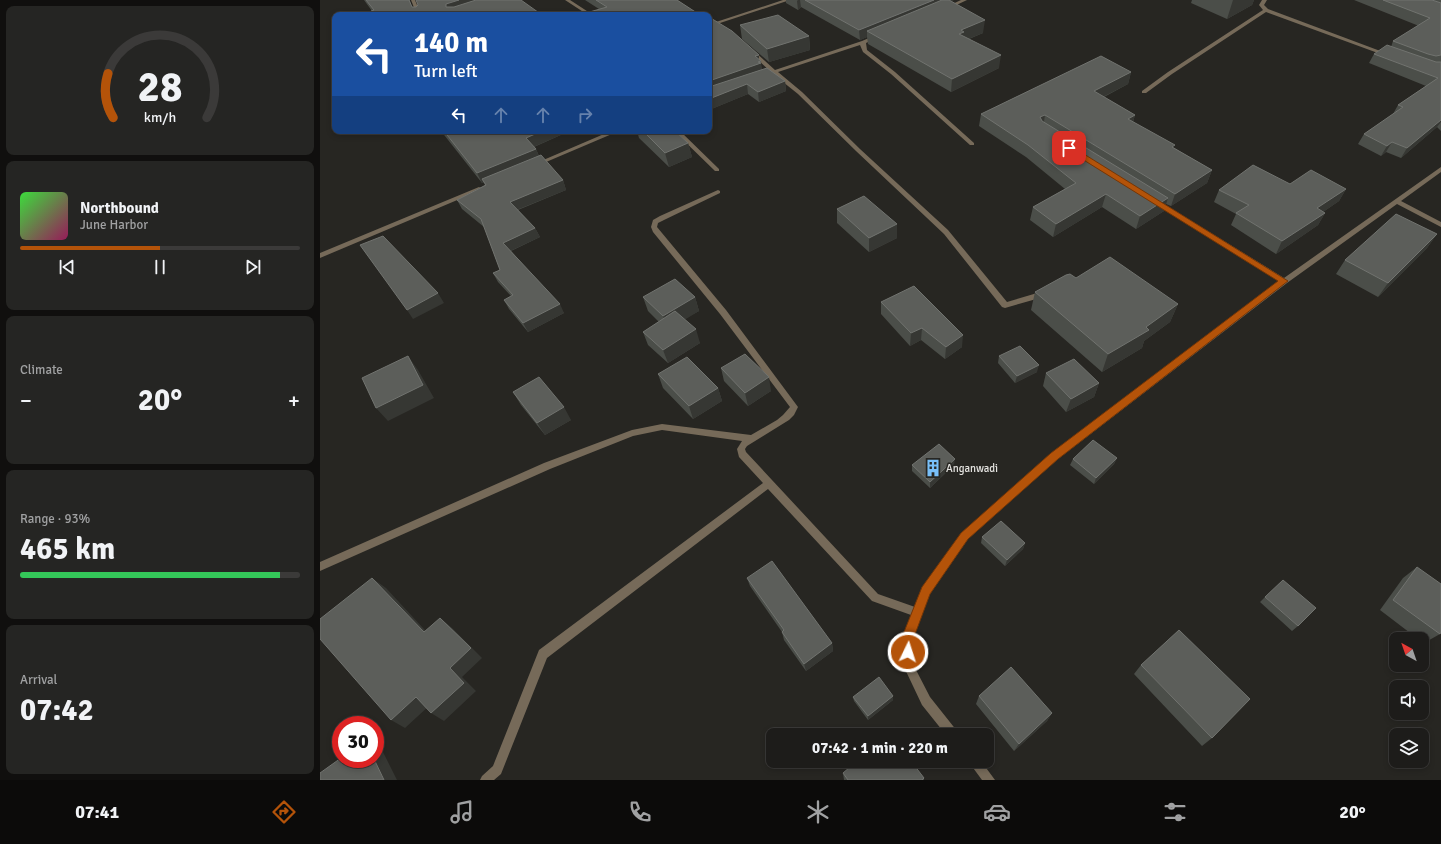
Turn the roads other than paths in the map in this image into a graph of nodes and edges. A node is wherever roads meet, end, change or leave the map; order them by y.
1 (413, 0) edge
2 (567, 0) edge
3 (788, 0) edge
4 (965, 0) edge
5 (1266, 0) edge
6 (1266, 10) junction
7 (418, 12) edge
8 (586, 12) edge
9 (937, 12) edge
10 (721, 25) edge
11 (886, 32) edge
12 (864, 42) junction
13 (745, 46) edge
14 (1392, 56) edge
15 (774, 72) junction
16 (762, 76) edge
17 (1144, 92) dead end
18 (609, 134) edge
19 (680, 134) edge
20 (972, 144) dead end
21 (529, 168) edge
22 (1441, 169) edge
23 (717, 170) dead end
24 (485, 187) edge
25 (718, 192) dead end
26 (1150, 198) edge
27 (1397, 201) junction
28 (1441, 225) edge
29 (320, 256) edge
30 (1284, 281) junction
31 (1049, 293) edge
32 (751, 440) junction
33 (769, 483) junction
34 (320, 567) edge
35 (918, 613) junction
36 (947, 728) edge
37 (980, 768) edge
38 (486, 780) edge
39 (989, 780) edge

1 - 7 street
2 - 8 street
3 - 10 street
4 - 9 street
5 - 6 street
6 - 14 street
6 - 17 street
11 - 12 street
12 - 15 street
12 - 20 street
13 - 15 street
15 - 16 street
15 - 31 street
18 - 21 street
19 - 23 street
22 - 27 street
24 - 29 street
25 - 32 street
26 - 30 street
27 - 28 street
27 - 30 street
30 - 35 street
32 - 33 street
32 - 34 street
33 - 35 street
33 - 38 street
35 - 36 street
37 - 39 street

